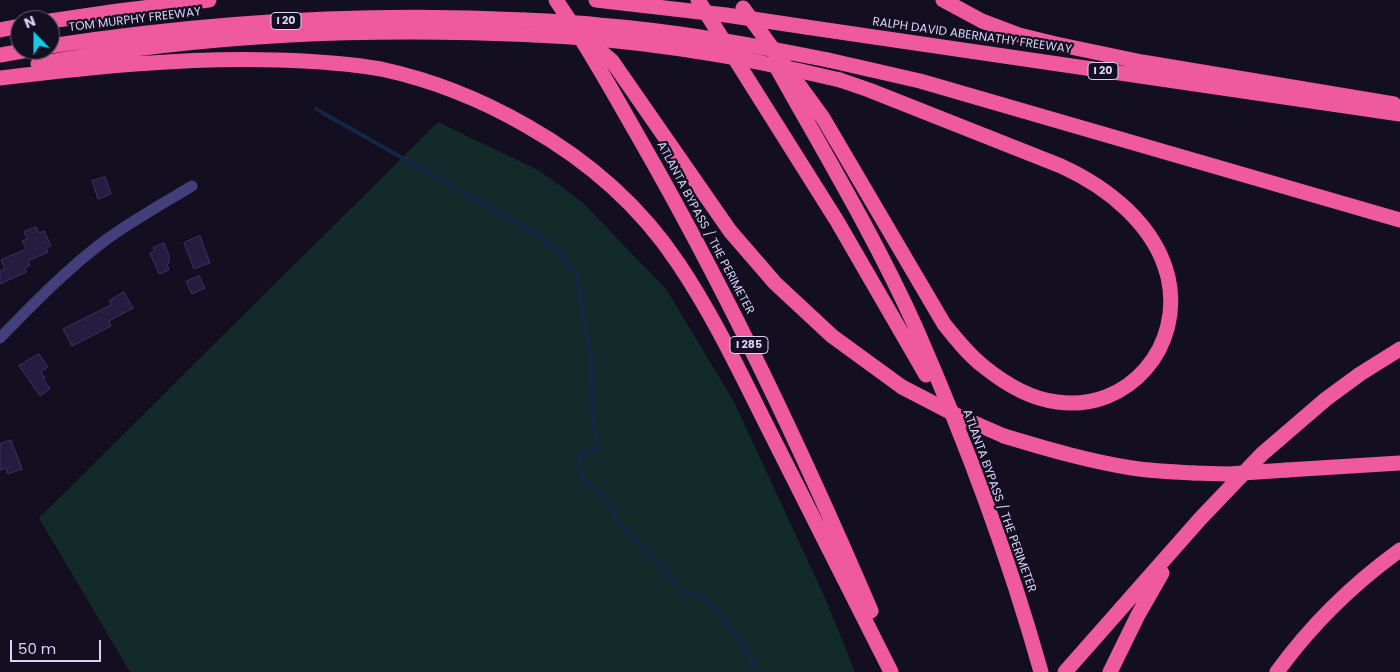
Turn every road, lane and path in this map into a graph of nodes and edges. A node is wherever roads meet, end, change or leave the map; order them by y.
1 (209, 0) edge
2 (556, 0) edge
3 (596, 0) edge
4 (698, 0) edge
5 (943, 0) edge
6 (740, 4) edge
7 (60, 20) edge
8 (576, 31) junction
9 (60, 45) edge
10 (0, 71) edge
11 (0, 78) edge
12 (1400, 105) edge
13 (1400, 114) edge
14 (192, 186) dead end
15 (1400, 220) edge
16 (0, 338) edge
17 (1400, 349) edge
18 (957, 428) junction
19 (1400, 462) edge
20 (1200, 519) junction
21 (1400, 550) edge
22 (891, 672) edge
23 (895, 672) edge
24 (1042, 672) edge
25 (1065, 672) edge
26 (1110, 672) edge
27 (1277, 672) edge

1 - 7 highway, TOM MURPHY FREEWAY
2 - 8 highway, ATLANTA BYPASS / THE PERIMETER / I 285
3 - 13 highway, RALPH DAVID ABERNATHY FREEWAY / I 20, bridge
4 - 18 highway
5 - 12 highway
6 - 10 highway, bridge
6 - 18 highway, ATLANTA BYPASS / THE PERIMETER
8 - 19 highway, bridge
8 - 23 highway, ATLANTA BYPASS / THE PERIMETER / I 285
9 - 15 highway, TOM MURPHY FREEWAY / I 20, bridge
11 - 22 highway
14 - 16 street
17 - 20 highway
18 - 24 highway, ATLANTA BYPASS / THE PERIMETER
20 - 25 highway
20 - 26 highway
21 - 27 highway

